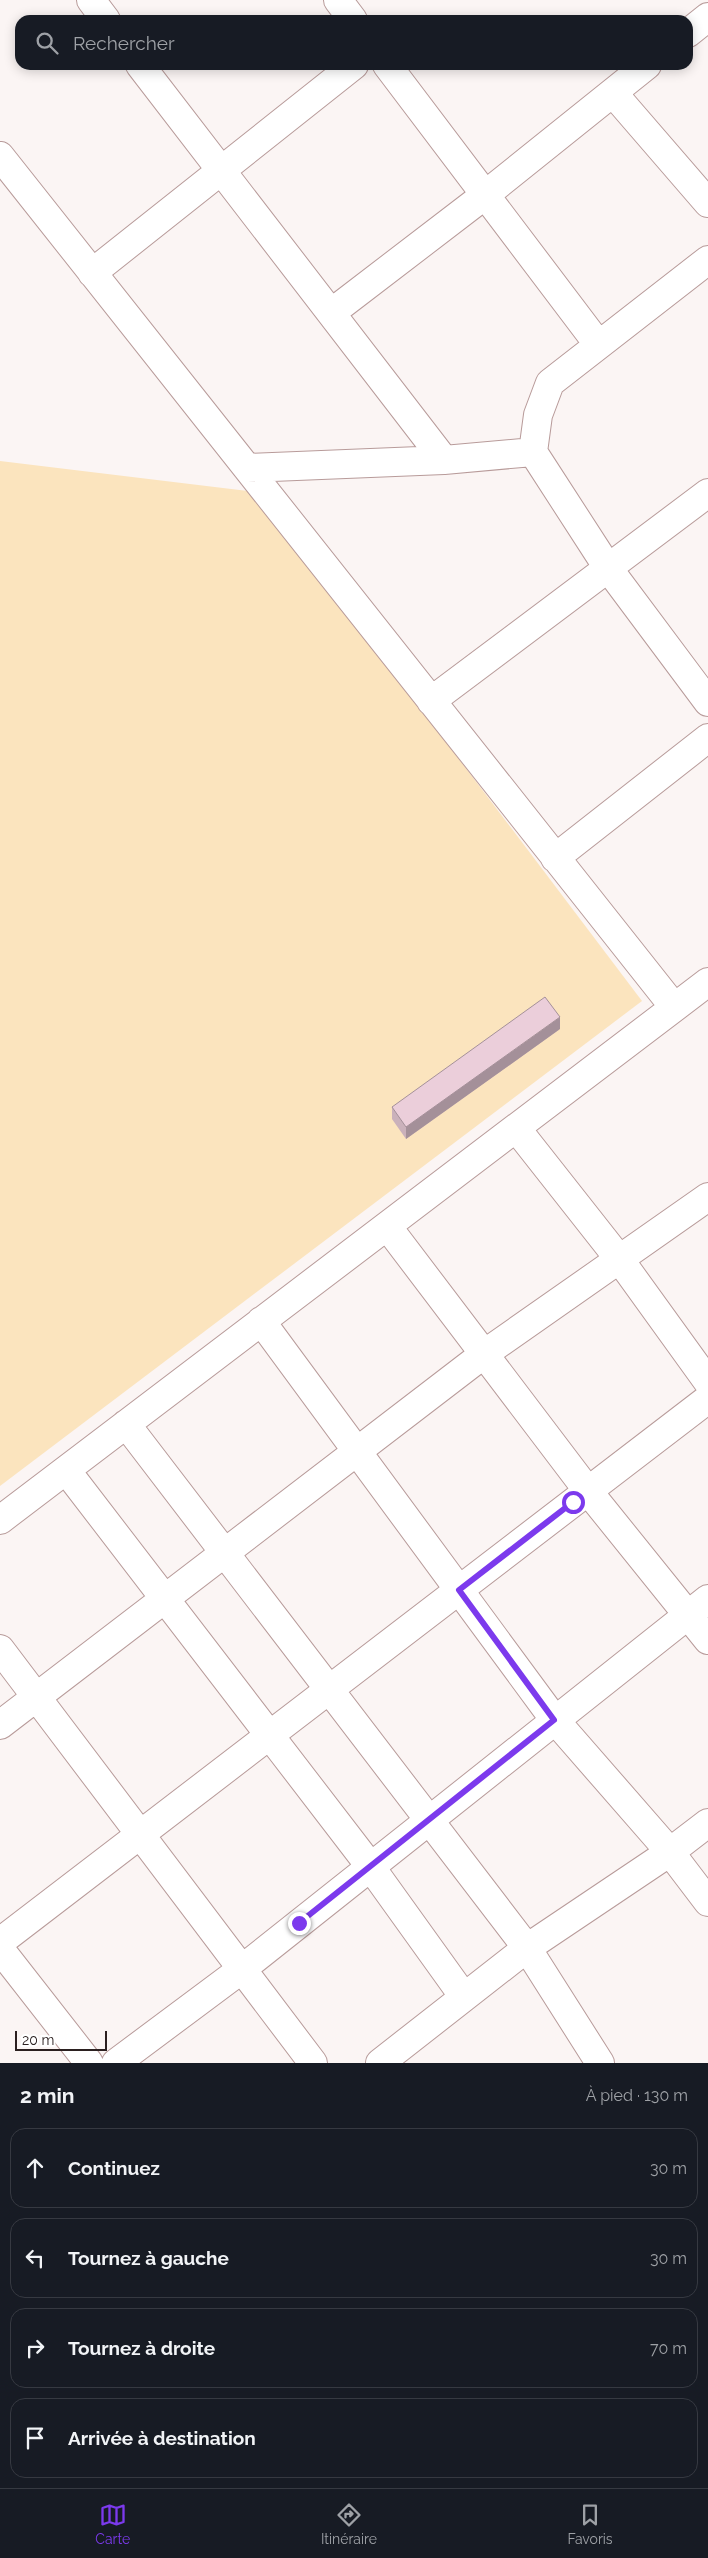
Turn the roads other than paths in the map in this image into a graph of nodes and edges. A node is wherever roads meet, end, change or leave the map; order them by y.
1 (91, 0) edge
2 (338, 0) edge
3 (102, 15) edge
4 (349, 15) edge
5 (708, 17) edge
6 (693, 29) edge
7 (144, 70) edge
8 (348, 70) edge
9 (391, 70) edge
10 (642, 70) edge
11 (613, 93) junction
12 (0, 156) edge
13 (221, 170) junction
14 (485, 195) junction
15 (708, 203) edge
16 (708, 260) edge
17 (92, 273) junction
18 (331, 313) junction
19 (598, 344) junction
20 (534, 452) junction
21 (444, 460) junction
22 (247, 468) junction
23 (708, 493) edge
24 (608, 568) junction
25 (431, 702) junction
26 (708, 702) edge
27 (708, 738) edge
28 (555, 858) junction
29 (708, 982) edge
30 (674, 1007) junction
31 (516, 1128) junction
32 (708, 1197) edge
33 (387, 1226) junction
34 (620, 1260) junction
35 (261, 1322) junction
36 (484, 1354) junction
37 (708, 1382) edge
38 (708, 1398) edge
39 (126, 1424) junction
40 (357, 1451) junction
41 (66, 1470) junction
42 (588, 1491) junction
43 (0, 1520) edge
44 (224, 1553) junction
45 (459, 1590) junction
46 (164, 1599) junction
47 (698, 1607) edge
48 (708, 1640) edge
49 (0, 1649) edge
50 (329, 1689) junction
51 (36, 1697) junction
52 (554, 1720) junction
53 (0, 1725) edge
54 (270, 1735) junction
55 (429, 1820) junction
56 (708, 1823) edge
57 (141, 1834) junction
58 (670, 1852) junction
59 (370, 1866) junction
60 (708, 1902) edge
61 (0, 1942) edge
62 (526, 1948) junction
63 (0, 1949) edge
64 (242, 1969) junction
65 (464, 1997) junction
66 (89, 2063) edge
67 (116, 2063) edge
68 (313, 2063) edge
69 (380, 2063) edge
70 (600, 2063) edge

1 - 3 street
2 - 4 street
5 - 6 street
7 - 13 street
8 - 13 street
9 - 14 street
10 - 11 street
11 - 14 street
11 - 15 street
12 - 17 street
13 - 17 street
13 - 18 street
14 - 18 street
14 - 19 street
16 - 19 street
17 - 22 street
18 - 21 street
19 - 20 street
20 - 21 street
20 - 24 street
21 - 22 street
22 - 25 street
23 - 24 street
24 - 25 street
24 - 26 street
25 - 28 street
27 - 28 street
28 - 30 street
29 - 30 street
30 - 31 street
31 - 33 street
31 - 34 street
32 - 34 street
33 - 35 street
33 - 36 street
34 - 36 street
34 - 37 street
35 - 39 street
35 - 40 street
36 - 40 street
36 - 42 street
38 - 42 street
39 - 41 street
39 - 44 street
40 - 44 street
40 - 45 street
41 - 43 street
41 - 46 street
42 - 45 street
42 - 47 street
44 - 46 street
44 - 50 street
45 - 50 street
45 - 52 street
46 - 51 street
46 - 54 street
47 - 48 street
47 - 52 street
49 - 51 street
50 - 54 street
50 - 55 street
51 - 53 street
51 - 57 street
52 - 55 street
52 - 58 street
54 - 57 street
54 - 59 street
55 - 59 street
55 - 62 street
56 - 58 street
57 - 61 street
57 - 64 street
58 - 60 street
58 - 62 street
59 - 64 street
59 - 65 street
62 - 65 street
62 - 70 street
63 - 66 street
64 - 67 street
64 - 68 street
65 - 69 street

